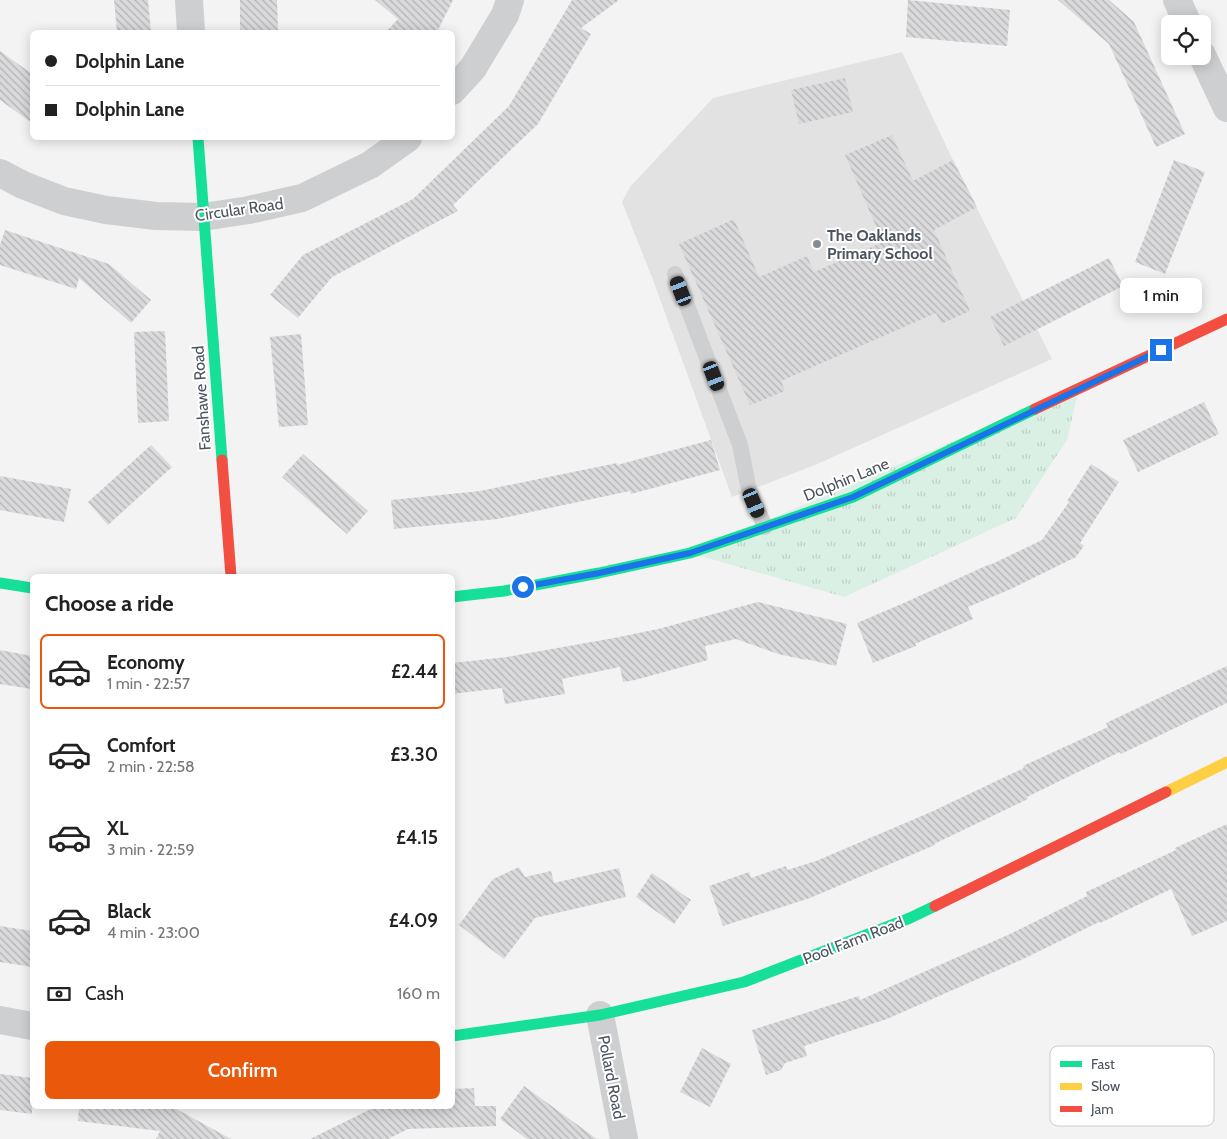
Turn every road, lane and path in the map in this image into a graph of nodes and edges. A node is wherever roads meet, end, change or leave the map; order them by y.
1 (189, 0) edge
2 (510, 0) edge
3 (1177, 0) edge
4 (1184, 15) edge
5 (191, 30) edge
6 (1207, 65) edge
7 (455, 88) edge
8 (1227, 108) edge
9 (198, 140) edge
10 (405, 140) edge
11 (0, 173) edge
12 (203, 217) junction
13 (675, 274) dead end
14 (1227, 319) edge
15 (765, 527) junction
16 (231, 574) edge
17 (0, 583) edge
18 (30, 588) edge
19 (455, 597) edge
20 (1227, 762) edge
21 (600, 1015) junction
22 (0, 1020) edge
23 (30, 1026) edge
24 (455, 1036) edge
25 (624, 1139) edge

1 - 5 street
2 - 7 street
3 - 4 street
6 - 8 street
9 - 12 street, Fanshawe Road
10 - 12 street, Circular Road
11 - 12 street, Circular Road
12 - 16 street, Fanshawe Road
13 - 15 lane
14 - 15 street, Dolphin Lane
15 - 19 street, Dolphin Lane
17 - 18 street
20 - 21 street, Pool Farm Road
21 - 24 street, Pool Farm Road
21 - 25 street, Pollard Road
22 - 23 street

